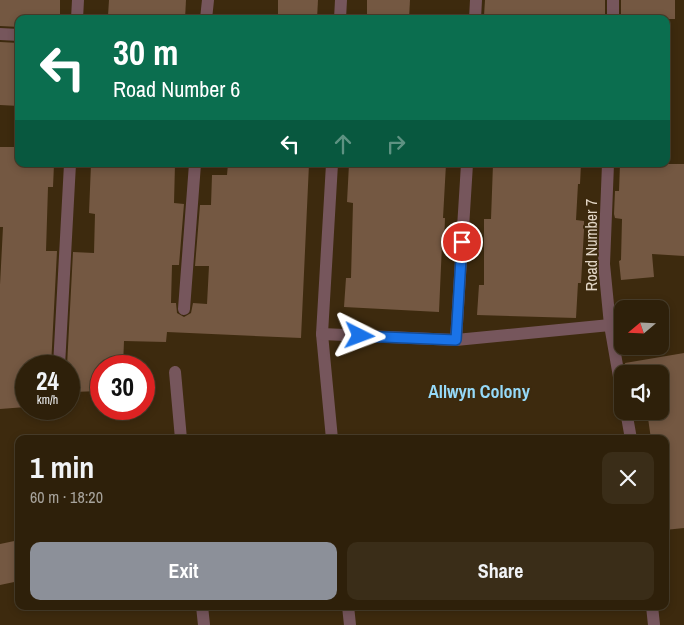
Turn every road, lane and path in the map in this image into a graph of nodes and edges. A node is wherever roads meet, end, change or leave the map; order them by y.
1 (78, 0) edge
2 (208, 0) edge
3 (341, 0) edge
4 (476, 0) edge
5 (613, 0) edge
6 (77, 15) edge
7 (206, 15) edge
8 (340, 15) edge
9 (475, 15) edge
10 (613, 15) edge
11 (0, 34) edge
12 (15, 35) edge
13 (70, 167) edge
14 (195, 167) edge
15 (332, 167) edge
16 (466, 167) edge
17 (608, 167) edge
18 (184, 309) dead end
19 (610, 325) junction
20 (322, 334) junction
21 (456, 340) junction
22 (60, 355) edge
23 (617, 365) edge
24 (175, 372) dead end
25 (628, 420) edge
26 (181, 435) edge
27 (332, 435) edge
28 (630, 435) edge
29 (202, 610) edge
30 (348, 610) edge
31 (652, 610) edge
32 (204, 625) edge
33 (350, 625) edge
34 (654, 625) edge

1 - 6 street
2 - 7 street
3 - 8 street
4 - 9 street
5 - 10 street
11 - 12 street
13 - 22 street
14 - 18 street
15 - 20 street
16 - 21 street
17 - 19 street, Road Number 7
19 - 21 street
19 - 23 street, Road Number 7
20 - 21 street
20 - 27 street
24 - 26 street
25 - 28 street
29 - 32 street
30 - 33 street
31 - 34 street

